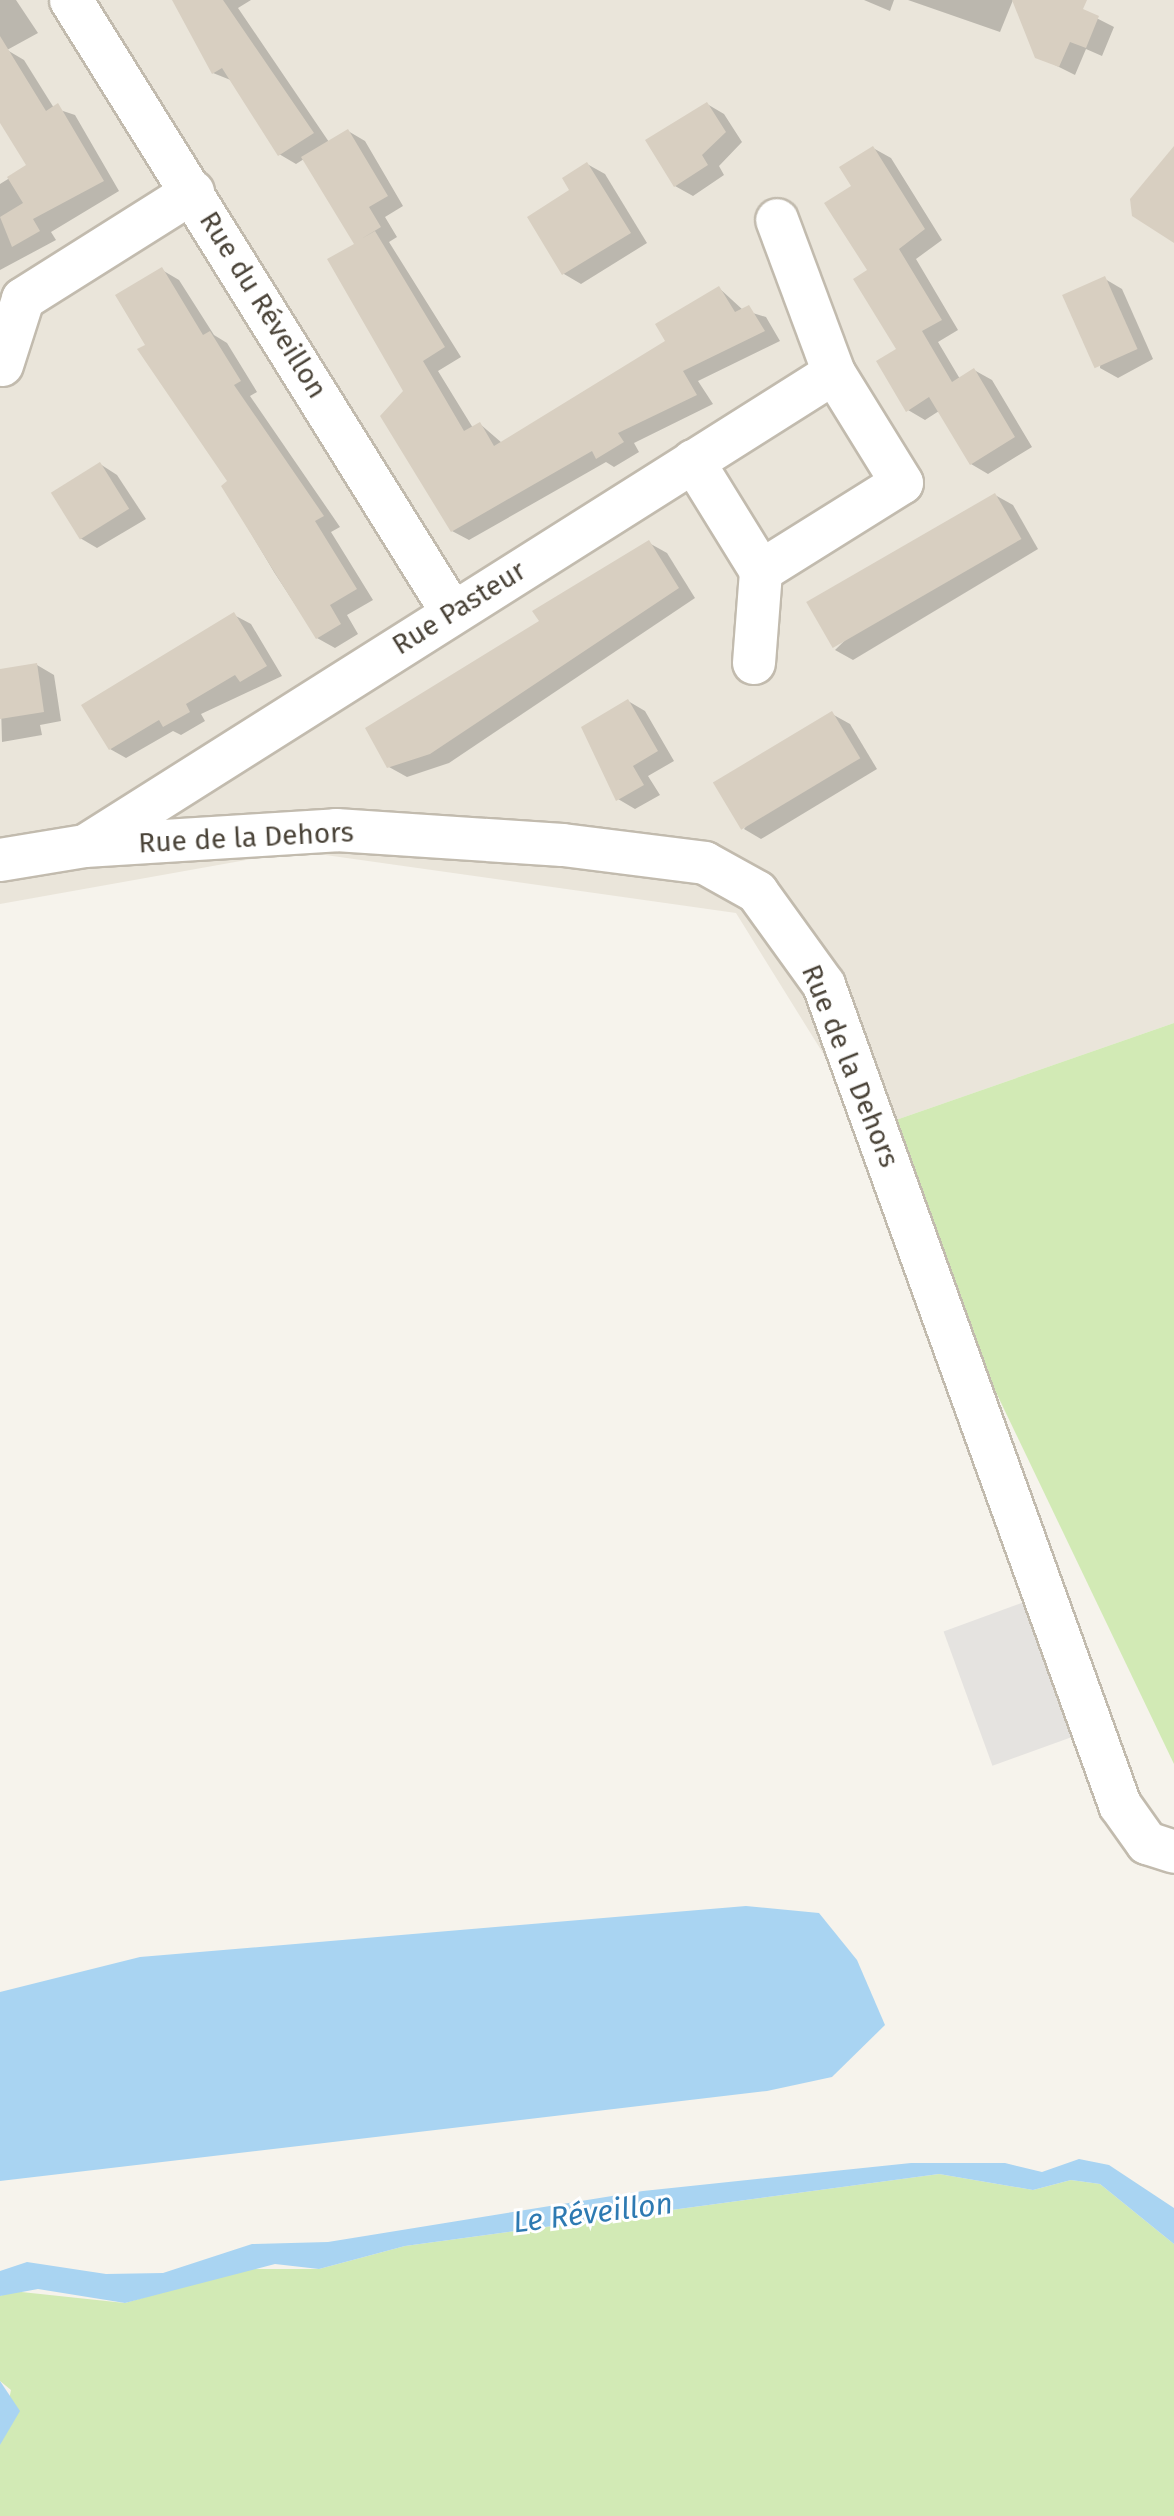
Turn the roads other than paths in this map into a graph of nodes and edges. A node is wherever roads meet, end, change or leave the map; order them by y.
1 (71, 0) edge
2 (193, 192) junction
3 (777, 220) dead end
4 (2, 365) dead end
5 (834, 373) junction
6 (693, 461) junction
7 (761, 571) junction
8 (452, 612) junction
9 (754, 663) dead end
10 (85, 846) junction
11 (0, 860) edge
12 (1174, 1852) edge

1 - 2 street, Rue du Réveillon
2 - 4 street
2 - 8 street, Rue du Réveillon
3 - 5 street
5 - 6 street, Rue Pasteur
5 - 7 street
6 - 7 street
6 - 8 street, Rue Pasteur
7 - 9 street
8 - 10 street, Rue Pasteur
10 - 11 street, Rue de la Dehors
10 - 12 street, Rue de la Dehors

